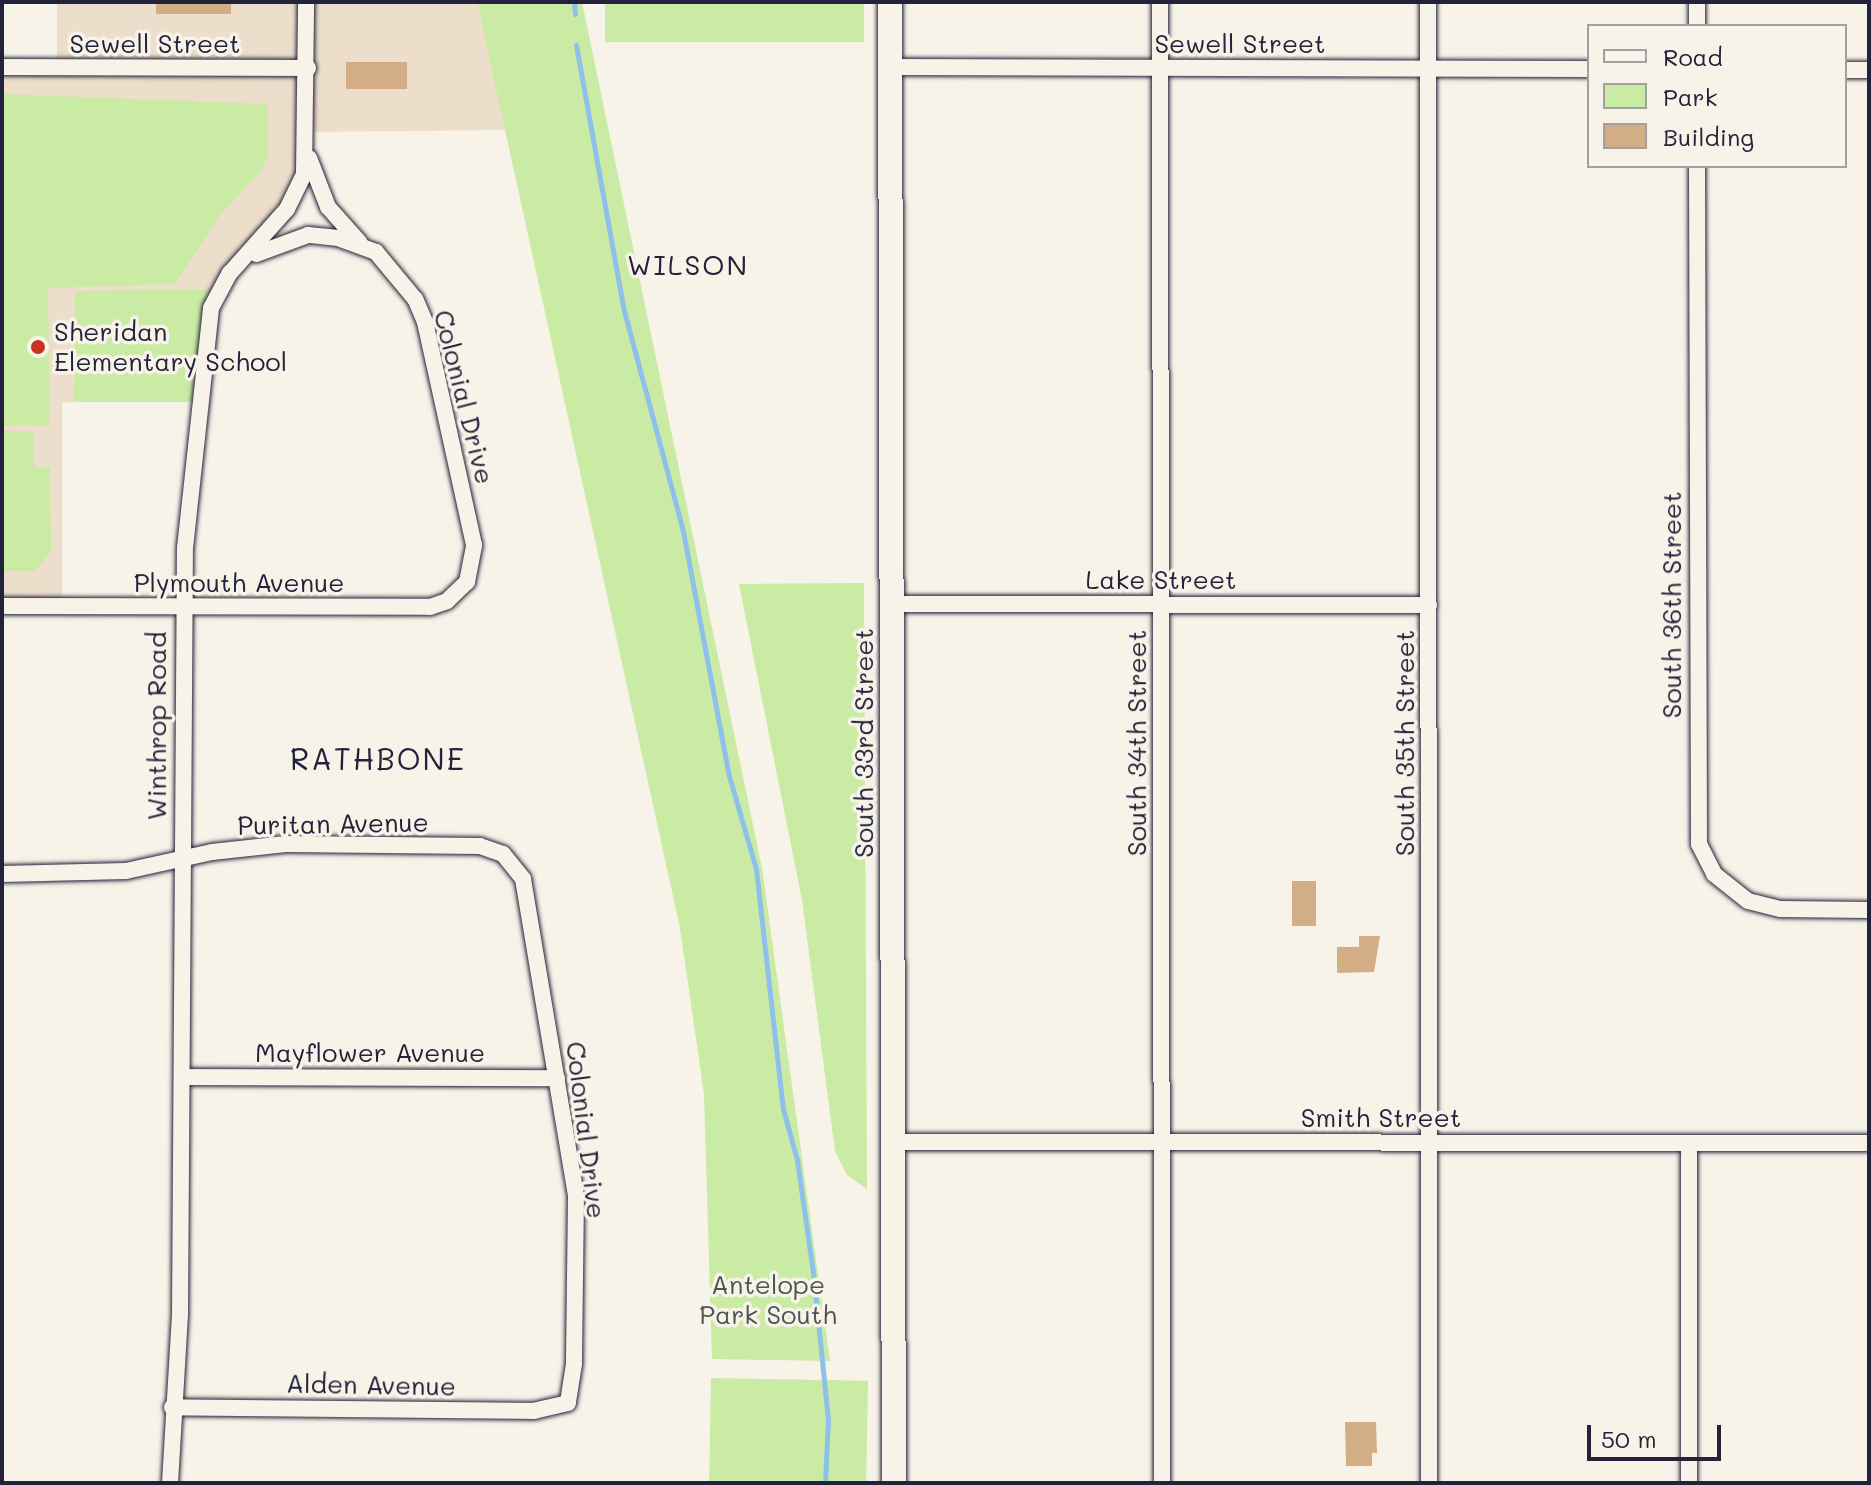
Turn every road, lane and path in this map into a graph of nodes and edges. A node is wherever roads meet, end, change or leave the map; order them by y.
1 (306, 2) edge
2 (890, 2) edge
3 (1160, 2) edge
4 (1428, 2) edge
5 (1697, 2) edge
6 (1697, 24) edge
7 (2, 67) edge
8 (890, 67) junction
9 (308, 68) junction
10 (1160, 68) junction
11 (1428, 69) junction
12 (1587, 69) edge
13 (1847, 70) edge
14 (1869, 70) edge
15 (308, 154) junction
16 (1697, 168) edge
17 (361, 244) junction
18 (244, 260) junction
19 (467, 582) joint
20 (892, 604) junction
21 (1161, 604) junction
22 (1429, 605) junction
23 (2, 606) edge
24 (181, 606) junction
25 (182, 858) junction
26 (517, 867) joint
27 (2, 874) edge
28 (1869, 910) edge
29 (182, 1077) junction
30 (557, 1078) junction
31 (893, 1142) junction
32 (1161, 1142) junction
33 (1429, 1142) junction
34 (1689, 1143) junction
35 (1869, 1143) edge
36 (568, 1403) joint
37 (172, 1407) junction
38 (170, 1483) edge
39 (894, 1483) edge
40 (1162, 1483) edge
41 (1429, 1483) edge
42 (1689, 1483) edge

1 - 9 street, Winthrop Road
2 - 8 main road, South 33rd Street
3 - 10 street, South 34th Street
4 - 11 street, South 35th Street
5 - 6 street
7 - 9 street, Sewell Street
8 - 10 street, Sewell Street
8 - 20 main road, South 33rd Street
9 - 15 street, Winthrop Road
10 - 11 street, Sewell Street
10 - 21 street, South 34th Street
11 - 12 street, Sewell Street
11 - 22 street, South 35th Street
13 - 14 street
15 - 17 street, Colonial Drive
15 - 18 street, Winthrop Road
16 - 28 street, South 36th Street
17 - 18 street, Colonial Drive
17 - 19 street, Colonial Drive
18 - 24 street, Winthrop Road
19 - 24 street, Plymouth Avenue
20 - 21 street, Lake Street
20 - 31 main road, South 33rd Street
21 - 22 street, Lake Street
21 - 32 street, South 34th Street
22 - 33 street, South 35th Street
23 - 24 street, Plymouth Avenue
24 - 25 street, Winthrop Road
25 - 26 street, Puritan Avenue
25 - 27 street, Puritan Avenue
25 - 29 street, Winthrop Road
26 - 30 street, Colonial Drive
29 - 30 street, Mayflower Avenue
29 - 37 street, Winthrop Road
30 - 36 street, Colonial Drive
31 - 32 street, Smith Street
31 - 39 main road, South 33rd Street
32 - 33 street, Smith Street
32 - 40 street, South 34th Street
33 - 34 street, Smith Street
33 - 41 street, South 35th Street
34 - 35 street, Smith Street
34 - 42 street
36 - 37 street, Alden Avenue
37 - 38 street, Winthrop Road

